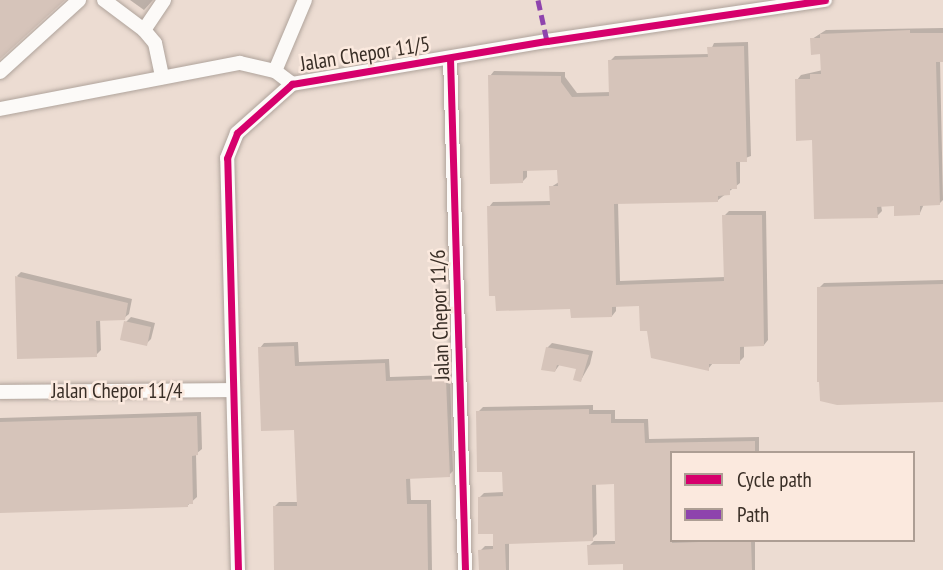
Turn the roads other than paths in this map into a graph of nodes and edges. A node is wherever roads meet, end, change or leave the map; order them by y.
1 (79, 0) edge
2 (104, 0) edge
3 (164, 0) edge
4 (305, 0) edge
5 (825, 0) edge
6 (144, 30) junction
7 (450, 58) junction
8 (275, 71) junction
9 (0, 72) edge
10 (162, 77) junction
11 (292, 83) junction
12 (0, 108) edge
13 (233, 390) junction
14 (0, 392) edge
15 (238, 570) edge
16 (465, 570) edge

1 - 9 street
2 - 6 street
3 - 6 street
4 - 8 street
5 - 7 street, Jalan Chepor 11/5
6 - 10 street
7 - 11 street, Jalan Chepor 11/5
7 - 16 street, Jalan Chepor 11/6
8 - 10 street
8 - 11 street
10 - 12 street
11 - 13 street, Jalan Chepor 11/5
13 - 14 street, Jalan Chepor 11/4
13 - 15 street, Jalan Chepor 11/5

